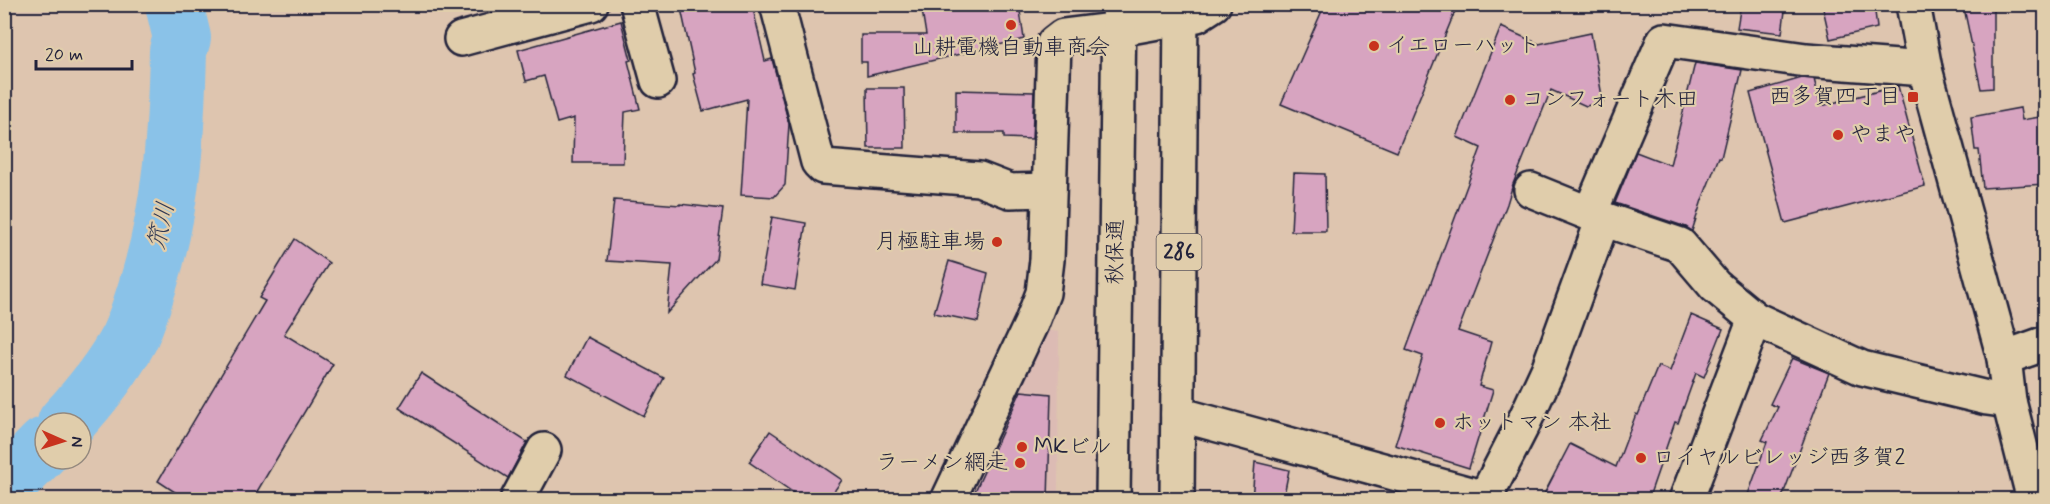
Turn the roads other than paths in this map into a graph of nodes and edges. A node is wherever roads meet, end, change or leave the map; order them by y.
1 (591, 4) edge
2 (637, 4) edge
3 (777, 4) edge
4 (1214, 4) edge
5 (1913, 4) edge
6 (1181, 12) edge
7 (1119, 17) edge
8 (461, 39) dead end
9 (1925, 69) junction
10 (658, 81) dead end
11 (1049, 190) junction
12 (1531, 190) dead end
13 (1597, 216) junction
14 (1755, 319) junction
15 (2046, 343) edge
16 (2004, 358) junction
17 (2009, 401) junction
18 (1178, 414) junction
19 (544, 450) dead end
20 (517, 500) edge
21 (948, 500) edge
22 (1113, 500) edge
23 (1177, 500) edge
24 (1686, 500) edge
25 (2034, 500) edge

1 - 8 main road
2 - 10 main road
3 - 11 main road
4 - 6 main road
5 - 9 main road
6 - 7 main road
6 - 18 main road, 286
7 - 11 main road
7 - 22 main road, 秋保通
9 - 13 main road
9 - 16 main road
11 - 21 main road
12 - 13 main road
13 - 14 main road
13 - 18 main road
14 - 17 main road
14 - 24 main road
15 - 16 main road
16 - 17 main road
17 - 25 main road
18 - 23 main road, 286
19 - 20 main road

